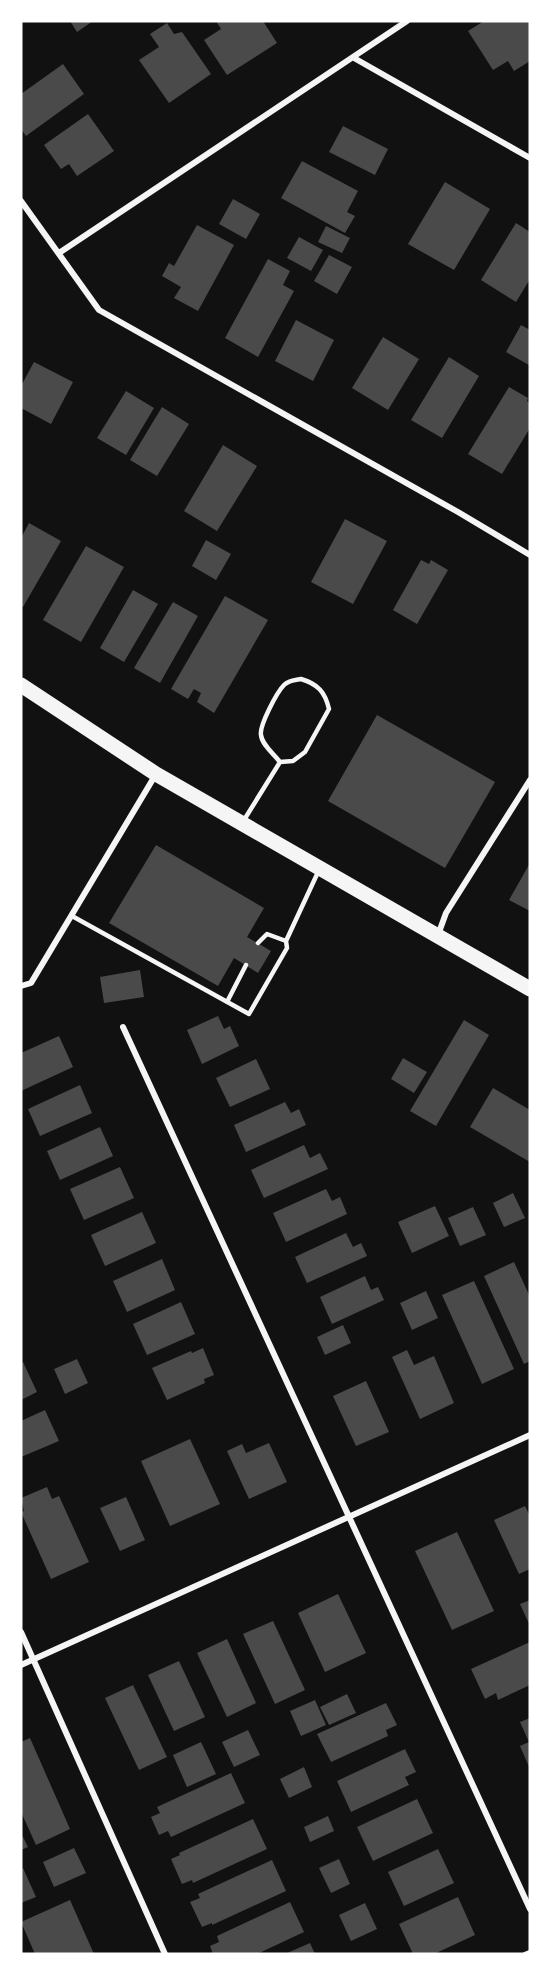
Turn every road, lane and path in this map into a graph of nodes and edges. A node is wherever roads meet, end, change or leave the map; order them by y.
1 (407, 21) edge
2 (354, 58) junction
3 (530, 158) edge
4 (21, 201) edge
5 (59, 253) junction
6 (530, 555) edge
7 (21, 685) edge
8 (280, 762) junction
9 (156, 774) junction
10 (530, 780) edge
11 (242, 823) junction
12 (321, 868) junction
13 (72, 916) junction
14 (438, 935) junction
15 (286, 941) junction
16 (258, 943) dead end
17 (246, 965) dead end
18 (21, 986) edge
19 (530, 989) edge
20 (226, 1002) junction
21 (123, 1027) dead end
22 (530, 1435) edge
23 (348, 1517) junction
24 (21, 1632) edge
25 (33, 1659) junction
26 (21, 1665) edge
27 (530, 1909) edge
28 (530, 1952) edge
29 (165, 1954) edge
30 (525, 1954) edge

1 - 2 street
2 - 3 street
2 - 5 street
4 - 5 street
5 - 6 street
7 - 9 main road
8 - 8 lane
8 - 11 lane
9 - 11 main road
9 - 13 street
10 - 14 street
11 - 12 main road
12 - 14 main road
12 - 15 lane
13 - 18 street
13 - 20 lane
14 - 19 main road
15 - 16 lane
15 - 20 lane
17 - 20 lane
21 - 23 street
22 - 23 street
23 - 25 street
23 - 27 street
24 - 25 street
25 - 26 street
25 - 29 street
28 - 30 lane

